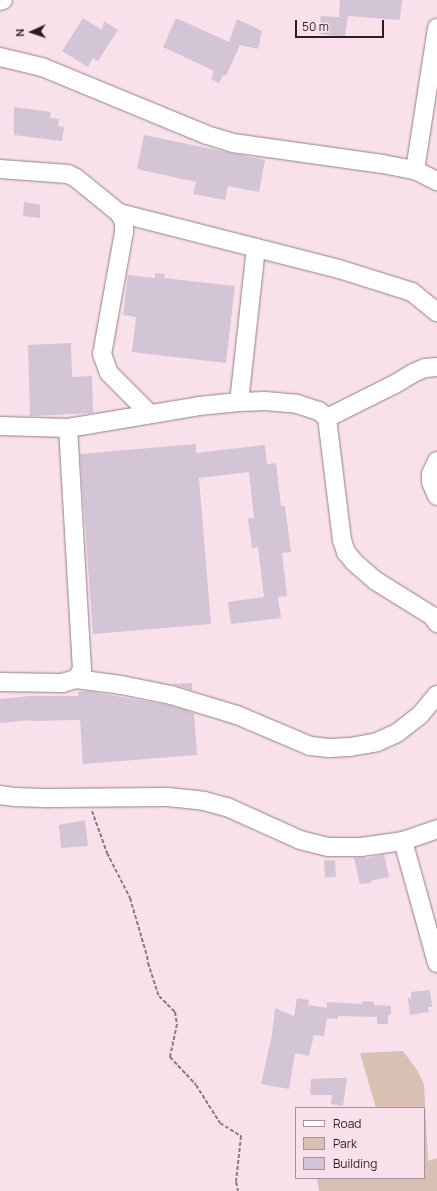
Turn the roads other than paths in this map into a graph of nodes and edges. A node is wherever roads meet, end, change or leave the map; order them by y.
1 (3, 0) edge
2 (0, 1) edge
3 (437, 28) edge
4 (0, 57) edge
5 (0, 169) edge
6 (414, 170) junction
7 (437, 181) edge
8 (119, 213) junction
9 (256, 248) junction
10 (437, 312) edge
11 (437, 367) edge
12 (239, 402) junction
13 (150, 414) junction
14 (327, 418) junction
15 (0, 426) edge
16 (68, 428) junction
17 (437, 447) edge
18 (435, 463) edge
19 (437, 496) edge
20 (437, 624) edge
21 (76, 679) junction
22 (0, 682) edge
23 (437, 695) edge
24 (0, 795) edge
25 (437, 829) edge
26 (403, 842) junction
27 (437, 962) edge

1 - 2 street
3 - 6 street
4 - 6 street
5 - 8 street
6 - 7 street
8 - 9 street
8 - 13 street
9 - 10 street
9 - 12 street
11 - 14 street
12 - 13 street
12 - 14 street
13 - 16 street
14 - 20 street
15 - 16 street
16 - 21 street
17 - 18 street
18 - 19 street
21 - 22 street
21 - 23 street
24 - 26 street
25 - 26 street
26 - 27 street

